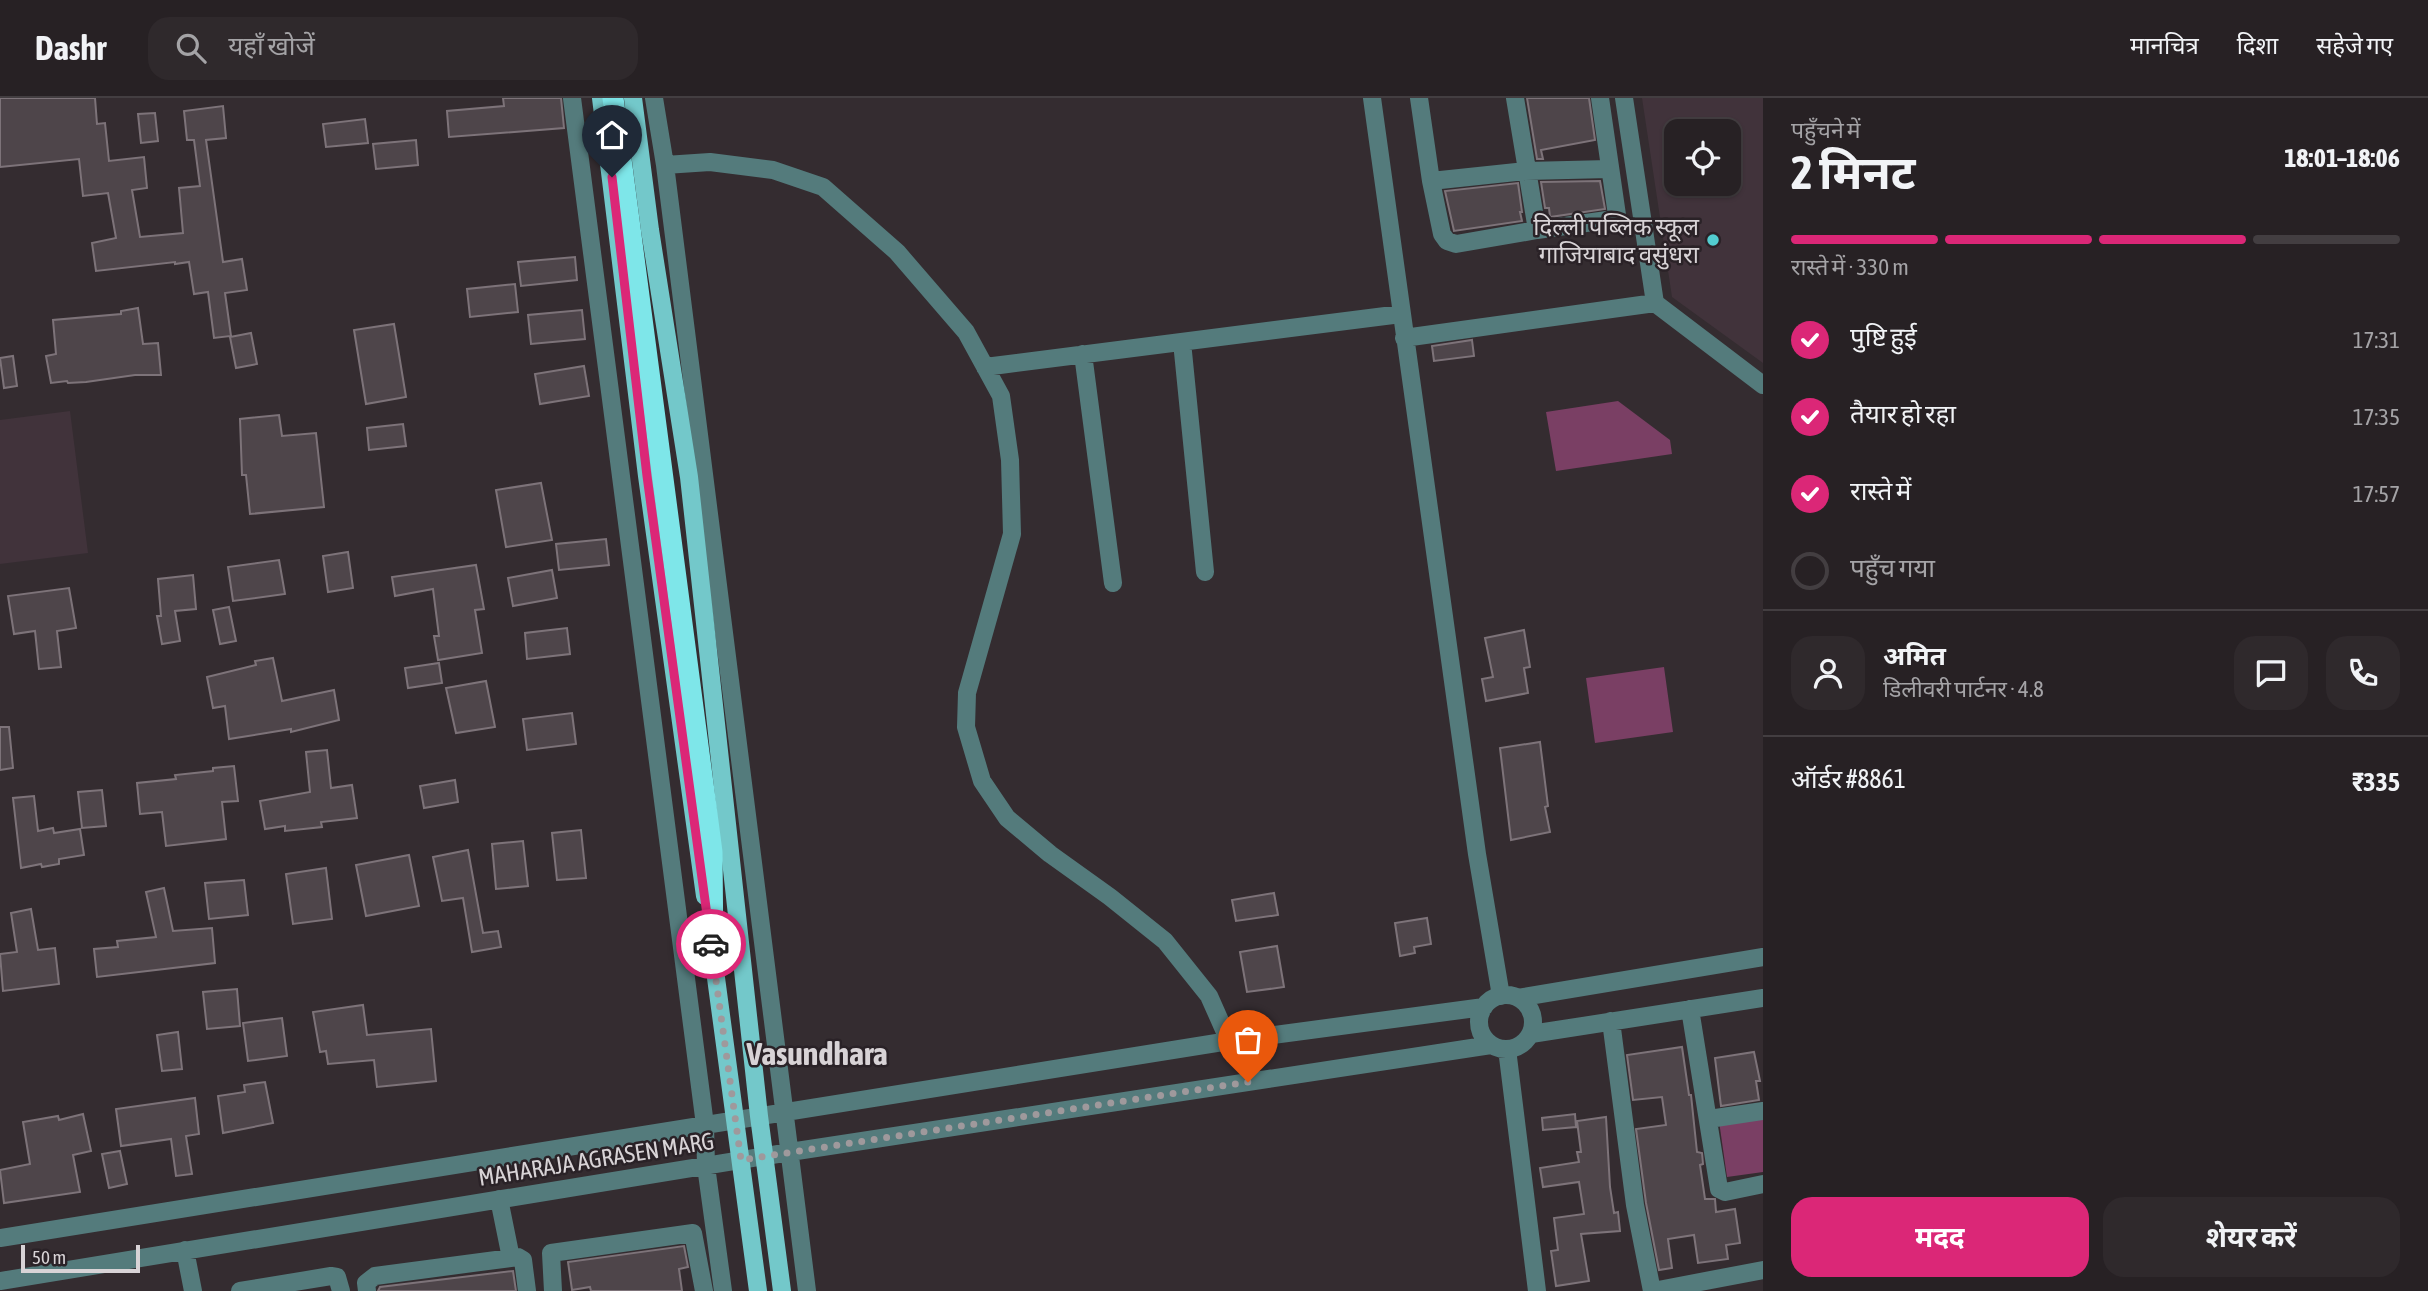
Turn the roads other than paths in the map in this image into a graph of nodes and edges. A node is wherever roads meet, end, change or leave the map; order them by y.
1 (572, 98) edge
2 (601, 98) edge
3 (613, 98) edge
4 (634, 98) edge
5 (654, 98) edge
6 (1372, 98) edge
7 (1419, 98) edge
8 (1515, 98) edge
9 (1600, 98) edge
10 (1624, 98) edge
11 (665, 165) junction
12 (1609, 169) junction
13 (1526, 171) junction
14 (1431, 181) junction
15 (1536, 230) junction
16 (1655, 303) junction
17 (1401, 314) junction
18 (1404, 338) junction
19 (1182, 342) junction
20 (1083, 354) junction
21 (985, 367) junction
22 (1763, 385) edge
23 (1205, 572) dead end
24 (1113, 583) dead end
25 (1763, 957) edge
26 (713, 960) junction
27 (1509, 997) junction
28 (1763, 998) edge
29 (1484, 1007) junction
30 (1690, 1009) junction
31 (1611, 1021) junction
32 (1531, 1034) junction
33 (1229, 1041) junction
34 (1499, 1047) junction
35 (1763, 1111) edge
36 (785, 1112) junction
37 (759, 1116) junction
38 (1709, 1119) junction
39 (736, 1120) junction
40 (705, 1125) junction
41 (790, 1152) junction
42 (764, 1157) junction
43 (741, 1160) junction
44 (706, 1166) junction
45 (1763, 1184) edge
46 (499, 1199) junction
47 (0, 1238) edge
48 (185, 1250) junction
49 (511, 1258) junction
50 (1763, 1270) edge
51 (0, 1281) edge
52 (268, 1289) edge
53 (193, 1291) edge
54 (240, 1291) edge
55 (341, 1291) edge
56 (367, 1291) edge
57 (527, 1291) edge
58 (553, 1291) edge
59 (704, 1291) edge
60 (723, 1291) edge
61 (758, 1291) edge
62 (782, 1291) edge
63 (807, 1291) edge
64 (1537, 1291) edge
65 (1653, 1291) edge

1 - 40 street
2 - 26 main road
3 - 26 highway
4 - 37 main road
5 - 11 street
6 - 17 street
7 - 14 street
8 - 13 street
9 - 12 street
10 - 16 street
11 - 21 street
11 - 36 street
12 - 13 street
12 - 15 street
13 - 14 street
13 - 15 street
14 - 15 street
16 - 18 street
16 - 22 street
17 - 18 street
17 - 19 street
18 - 27 street
19 - 20 street
19 - 23 street
20 - 21 street
20 - 24 street
21 - 33 street
25 - 27 street
26 - 39 main road
27 - 29 street
27 - 32 street
28 - 30 street
29 - 33 street, MAHARAJA AGRASEN MARG
29 - 34 street
30 - 31 street
30 - 38 street
31 - 32 street
31 - 65 street
32 - 34 street
33 - 36 street, MAHARAJA AGRASEN MARG
34 - 41 street, MAHARAJA AGRASEN MARG
34 - 64 street
35 - 38 street
36 - 37 street, MAHARAJA AGRASEN MARG
36 - 41 street
37 - 39 street, MAHARAJA AGRASEN MARG
37 - 42 main road
38 - 45 street
39 - 40 street, MAHARAJA AGRASEN MARG
39 - 43 main road
40 - 44 street
40 - 47 street, MAHARAJA AGRASEN MARG
41 - 42 street, MAHARAJA AGRASEN MARG
41 - 63 street
42 - 43 street, MAHARAJA AGRASEN MARG
42 - 62 main road
43 - 44 street, MAHARAJA AGRASEN MARG
43 - 61 main road
44 - 46 street, MAHARAJA AGRASEN MARG
44 - 60 street
46 - 48 street, MAHARAJA AGRASEN MARG
46 - 49 street
48 - 51 street, MAHARAJA AGRASEN MARG
48 - 53 street
49 - 56 street
49 - 57 street
50 - 65 street
52 - 54 street
52 - 55 street
58 - 59 street

